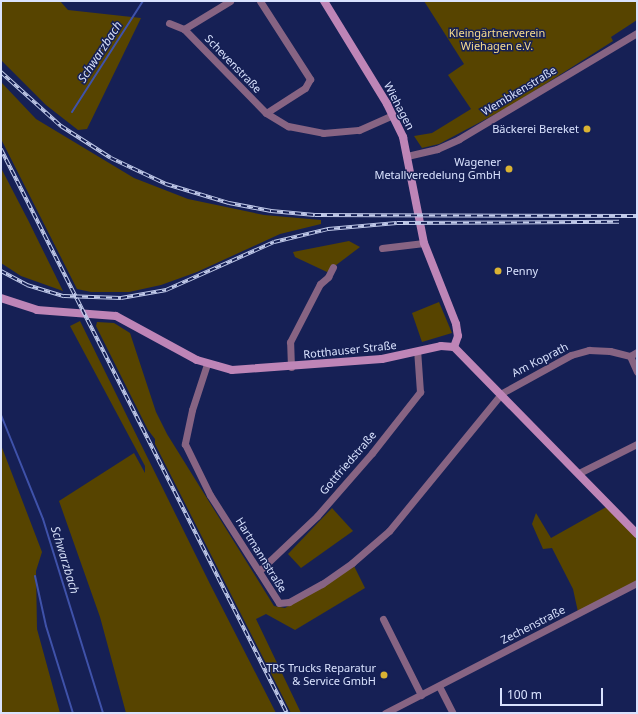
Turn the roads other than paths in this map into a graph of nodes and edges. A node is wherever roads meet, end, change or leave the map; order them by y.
1 (230, 1) edge
2 (260, 1) edge
3 (324, 1) edge
4 (170, 24) dead end
5 (184, 29) junction
6 (637, 33) edge
7 (266, 113) junction
8 (393, 116) junction
9 (407, 156) junction
10 (424, 243) junction
11 (382, 248) dead end
12 (333, 267) dead end
13 (1, 298) edge
14 (454, 347) junction
15 (637, 352) edge
16 (417, 353) junction
17 (630, 356) junction
18 (208, 364) junction
19 (291, 367) junction
20 (637, 372) edge
21 (502, 392) junction
22 (637, 444) edge
23 (579, 473) junction
24 (637, 534) edge
25 (259, 571) junction
26 (637, 583) edge
27 (383, 619) dead end
28 (438, 686) junction
29 (421, 695) junction
30 (385, 713) edge
31 (454, 713) edge

1 - 5 street
2 - 7 street
3 - 8 main road, Wiehagen
4 - 5 street, Schevenstraße
5 - 7 street, Schevenstraße
6 - 9 street, Wembkenstraße
7 - 8 street, Schevenstraße
8 - 9 main road, Wiehagen
9 - 10 main road, Wiehagen
10 - 11 street
10 - 14 main road, Wiehagen
12 - 19 street
13 - 18 main road, Rotthauser Straße
14 - 16 main road, Rotthauser Straße
14 - 21 main road
15 - 17 street
16 - 19 main road, Rotthauser Straße
16 - 25 street, Gottfriedstraße
17 - 20 street
17 - 21 street, Am Koprath
18 - 19 main road, Rotthauser Straße
18 - 25 street, Hartmannstraße
21 - 23 main road
21 - 25 street, Hartmannstraße
22 - 23 street
23 - 24 main road
26 - 28 street, Zechenstraße
27 - 29 street
28 - 29 street, Zechenstraße
28 - 31 street
29 - 30 street, Zechenstraße

